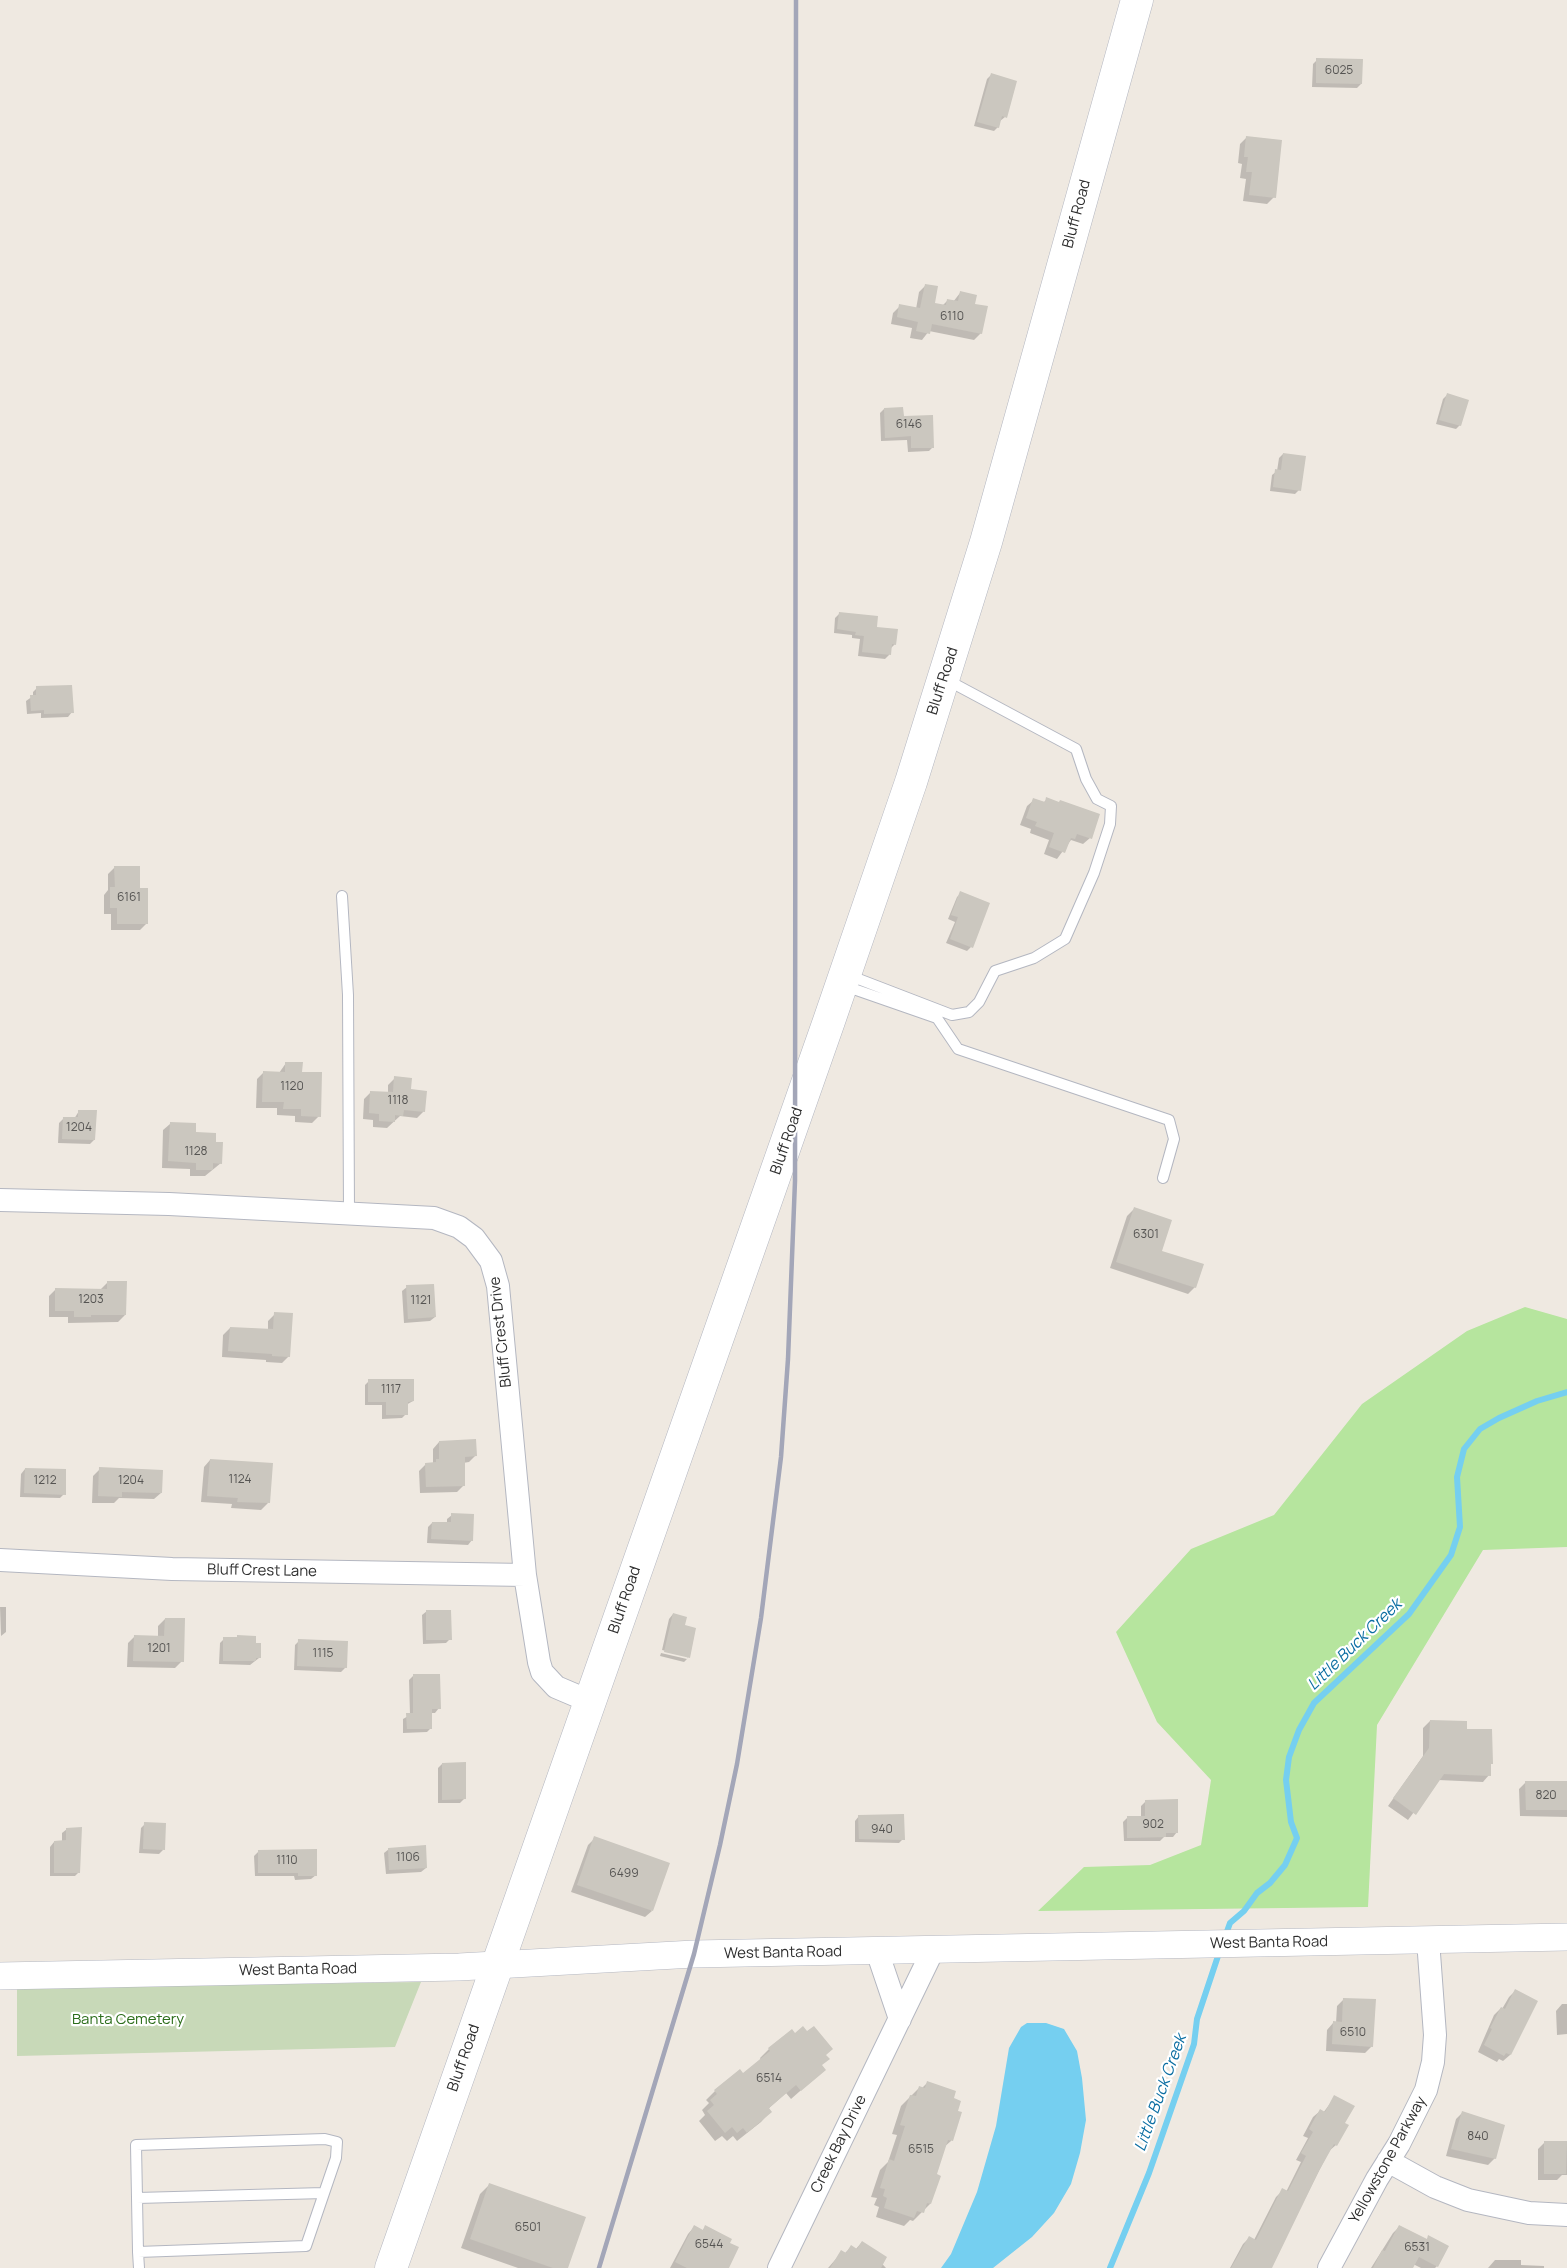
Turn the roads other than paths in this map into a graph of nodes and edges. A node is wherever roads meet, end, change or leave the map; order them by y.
1 (1137, 0) edge
2 (944, 678) junction
3 (342, 896) dead end
4 (844, 979) junction
5 (1163, 1178) dead end
6 (0, 1200) edge
7 (349, 1214) junction
8 (0, 1560) edge
9 (525, 1575) junction
10 (589, 1701) junction
11 (1567, 1937) edge
12 (1428, 1940) junction
13 (933, 1950) junction
14 (877, 1951) junction
15 (496, 1964) junction
16 (0, 1976) edge
17 (900, 2019) junction
18 (1388, 2161) junction
19 (324, 2193) junction
20 (137, 2198) junction
21 (1567, 2215) edge
22 (138, 2252) junction
23 (139, 2268) edge
24 (391, 2268) edge
25 (779, 2268) edge
26 (1329, 2268) edge

1 - 2 main road, Bluff Road
2 - 4 main road, Bluff Road
2 - 4 lane
3 - 7 lane
4 - 5 lane
4 - 10 main road, Bluff Road
6 - 7 street, Bluff Crest Drive
7 - 9 street, Bluff Crest Drive
8 - 9 street, Bluff Crest Lane
9 - 10 street, Bluff Crest Drive
10 - 15 main road, Bluff Road
11 - 12 street, West Banta Road
12 - 13 street, West Banta Road
12 - 18 street, Yellowstone Parkway
13 - 14 street, West Banta Road
13 - 17 street, Creek Bay Drive
14 - 15 street, West Banta Road
14 - 17 street
15 - 16 street, West Banta Road
15 - 24 main road, Bluff Road
17 - 25 street, Creek Bay Drive
18 - 21 street
18 - 26 street, Yellowstone Parkway
19 - 20 lane
19 - 20 lane
19 - 22 lane
20 - 22 lane
22 - 23 lane

